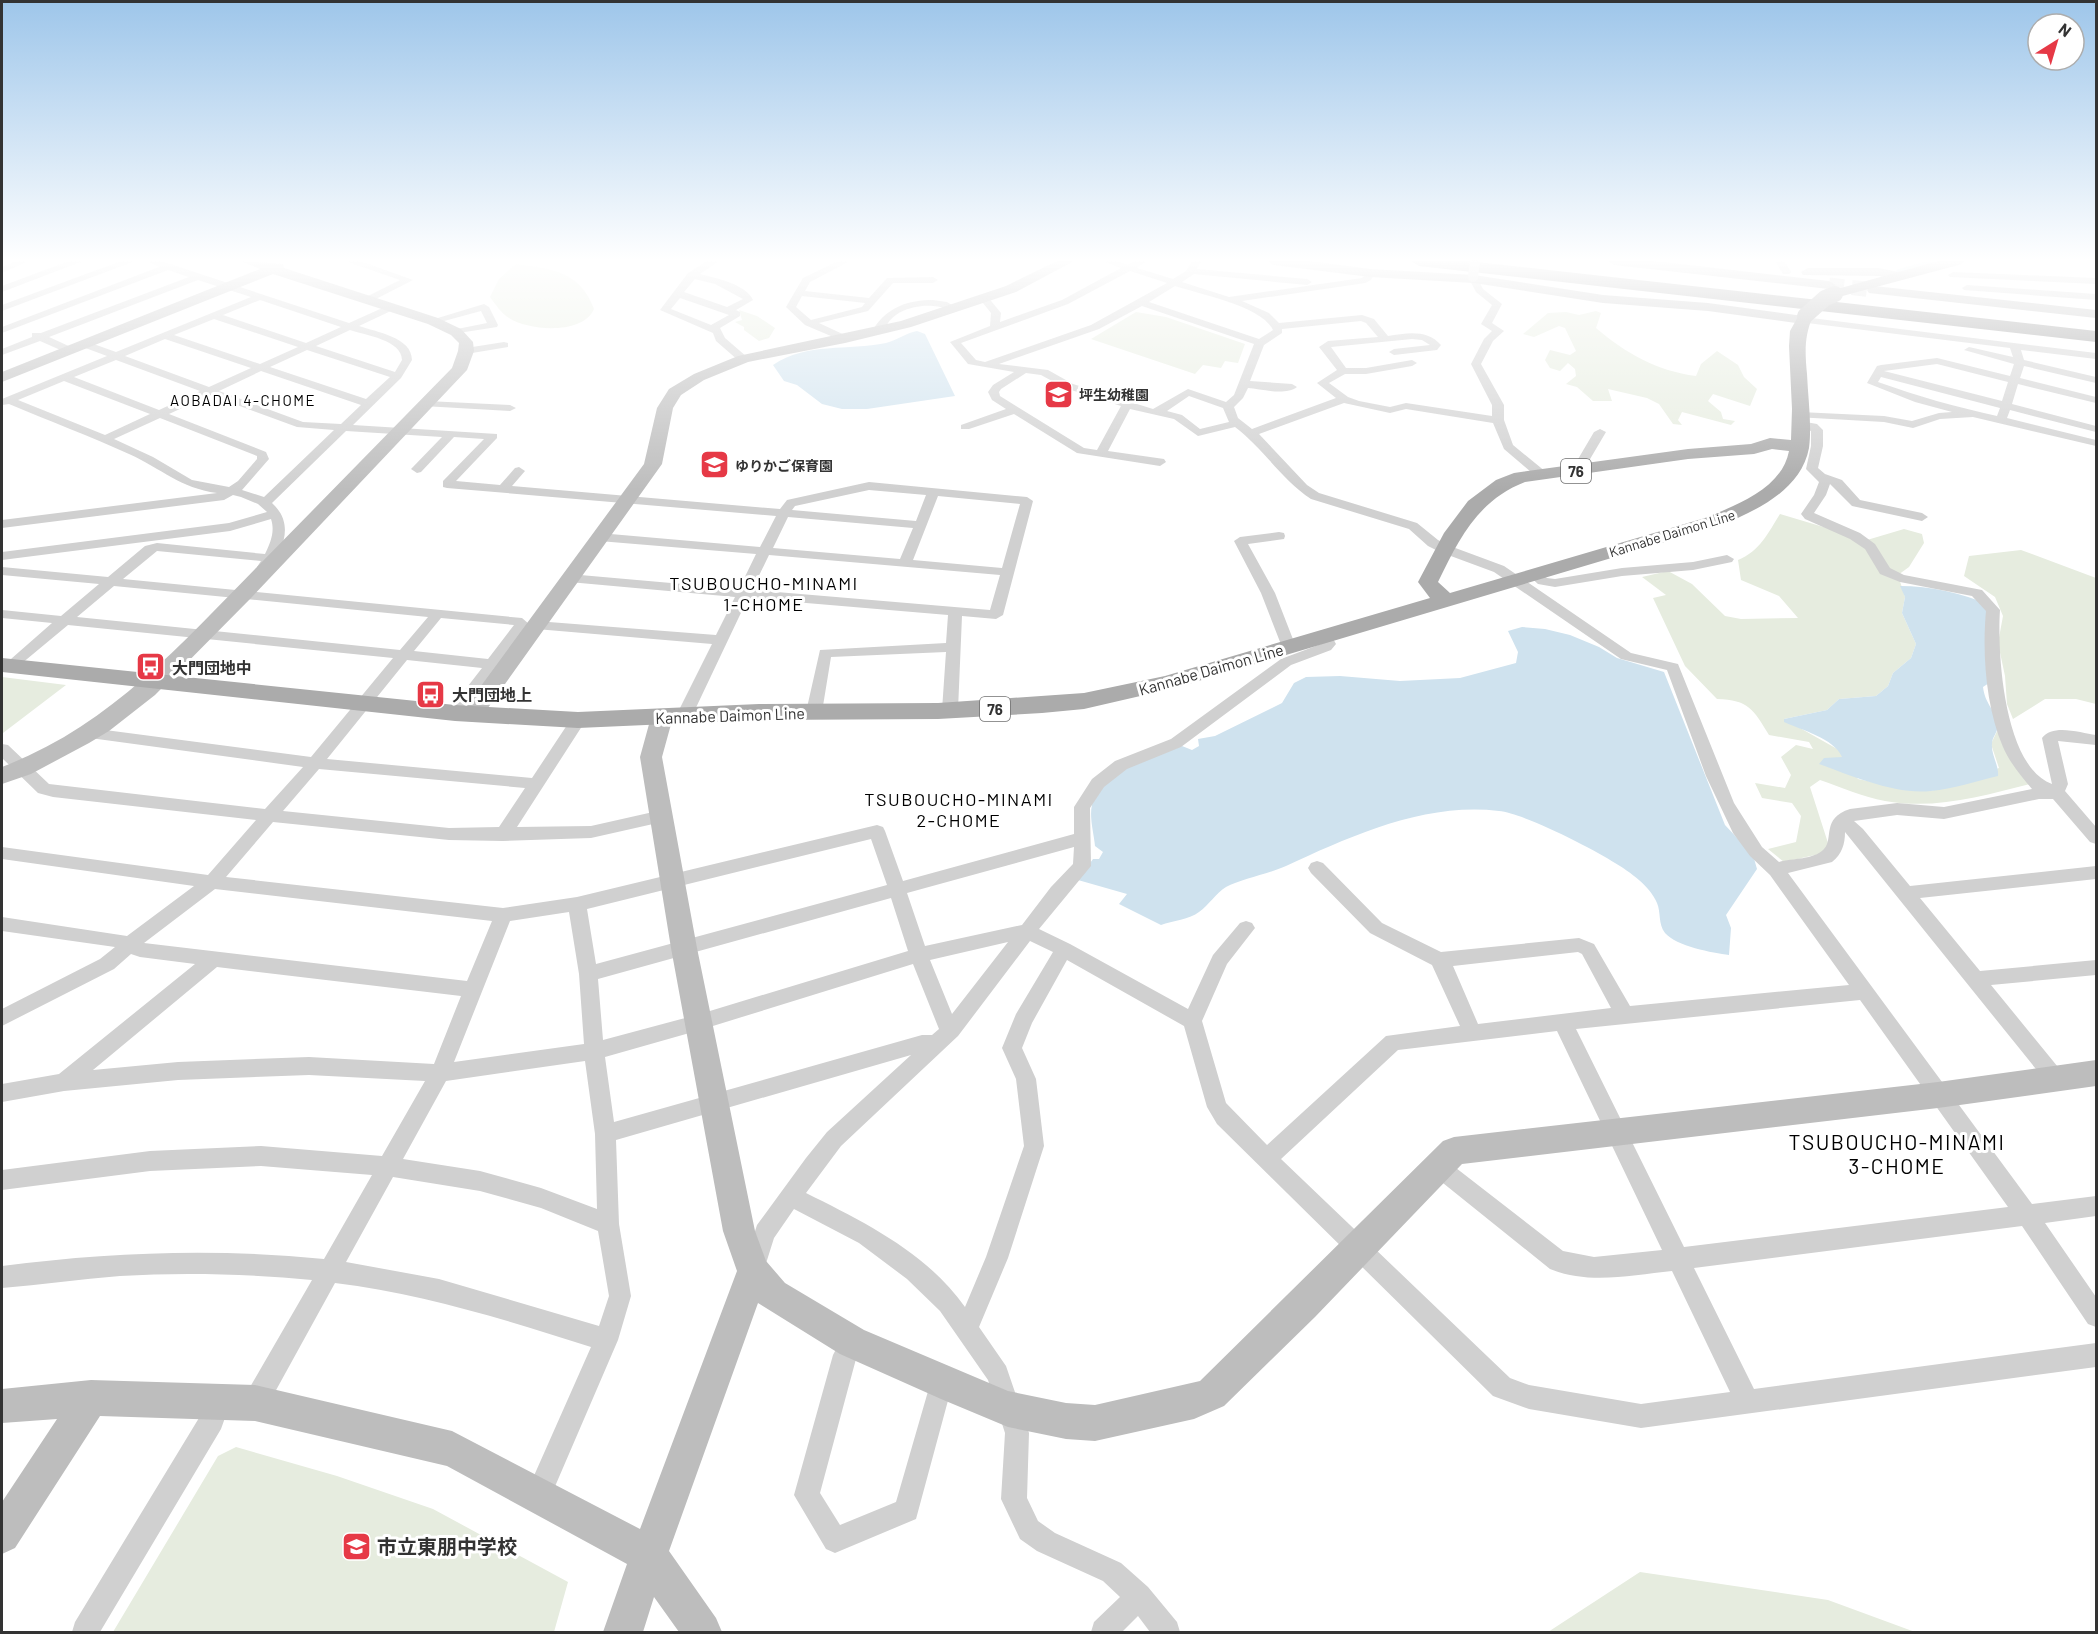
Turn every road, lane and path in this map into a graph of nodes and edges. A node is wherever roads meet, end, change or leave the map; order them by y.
1 (41, 337) joint
2 (101, 337) edge
3 (163, 337) edge
4 (170, 337) edge
5 (281, 337) edge
6 (328, 337) edge
7 (384, 337) edge
8 (461, 337) edge
9 (720, 337) edge
10 (841, 337) edge
11 (853, 337) edge
12 (968, 337) edge
13 (1066, 337) edge
14 (1246, 337) edge
15 (1268, 337) edge
16 (1407, 337) edge
17 (1426, 337) edge
18 (1493, 337) edge
19 (1798, 337) edge
20 (1923, 337) edge
21 (845, 339) junction
22 (1386, 339) joint
23 (1260, 342) junction
24 (1952, 342) junction
25 (84, 344) junction
26 (504, 345) dead end
27 (308, 346) junction
28 (2014, 346) junction
29 (69, 350) junction
30 (466, 351) junction
31 (2, 352) edge
32 (1394, 352) dead end
33 (117, 356) junction
34 (2097, 356) edge
35 (743, 359) junction
36 (1937, 361) junction
37 (2020, 362) junction
38 (1412, 363) dead end
39 (986, 365) junction
40 (263, 367) junction
41 (1024, 370) junction
42 (1343, 371) junction
43 (1878, 373) junction
44 (397, 376) junction
45 (2, 377) edge
46 (64, 377) junction
47 (2015, 380) junction
48 (2097, 380) edge
49 (1245, 384) junction
50 (1292, 387) dead end
51 (212, 390) junction
52 (1344, 399) junction
53 (2097, 400) edge
54 (5, 401) edge
55 (1128, 403) junction
56 (369, 404) junction
57 (427, 404) junction
58 (1228, 406) junction
59 (2006, 406) junction
60 (510, 408) dead end
61 (1014, 410) junction
62 (1157, 412) junction
63 (159, 414) junction
64 (1973, 414) junction
65 (1800, 419) junction
66 (1498, 420) junction
67 (2001, 420) junction
68 (1237, 423) junction
69 (965, 427) dead end
70 (345, 428) junction
71 (2097, 429) edge
72 (400, 432) junction
73 (1600, 432) dead end
74 (452, 433) junction
75 (1252, 433) junction
76 (105, 439) junction
77 (2097, 443) edge
78 (1800, 447) junction
79 (1100, 455) junction
80 (1160, 462) dead end
81 (417, 469) dead end
82 (519, 471) dead end
83 (1578, 471) junction
84 (1542, 475) junction
85 (1821, 477) junction
86 (503, 489) junction
87 (934, 491) junction
88 (234, 492) junction
89 (627, 499) junction
90 (264, 504) junction
91 (784, 512) junction
92 (274, 513) junction
93 (1922, 518) dead end
94 (2, 524) edge
95 (921, 525) junction
96 (1279, 536) dead end
97 (599, 537) junction
98 (1445, 549) junction
99 (765, 551) junction
100 (2, 556) edge
101 (270, 558) junction
102 (1727, 559) dead end
103 (905, 563) junction
104 (2, 571) edge
105 (1008, 572) junction
106 (259, 576) junction
107 (1524, 577) junction
108 (569, 578) junction
109 (109, 581) junction
110 (744, 593) junction
111 (244, 594) junction
112 (1446, 600) junction
113 (955, 611) junction
114 (2, 614) edge
115 (437, 614) junction
116 (63, 620) junction
117 (536, 625) junction
118 (202, 634) junction
119 (1325, 636) junction
120 (721, 640) junction
121 (953, 647) junction
122 (1289, 647) junction
123 (402, 654) junction
124 (492, 664) junction
125 (6, 665) edge
126 (156, 681) junction
127 (362, 704) junction
128 (950, 710) junction
129 (814, 711) junction
130 (463, 714) junction
131 (673, 717) junction
132 (578, 720) junction
133 (90, 733) junction
134 (2097, 740) edge
135 (2, 749) edge
136 (315, 763) junction
137 (23, 768) junction
138 (2, 776) edge
139 (538, 783) junction
140 (2056, 792) junction
141 (270, 816) junction
142 (662, 816) junction
143 (1844, 822) junction
144 (2091, 827) edge
145 (503, 835) junction
146 (1083, 838) junction
147 (2097, 838) edge
148 (2, 853) edge
149 (1317, 868) dead end
150 (1776, 870) junction
151 (2097, 872) edge
152 (672, 880) junction
153 (212, 882) junction
154 (897, 888) junction
155 (1906, 892) junction
156 (577, 904) junction
157 (503, 915) junction
158 (2, 924) edge
159 (1246, 928) dead end
160 (1025, 931) junction
161 (130, 944) junction
162 (684, 948) junction
163 (1064, 949) junction
164 (919, 956) junction
165 (214, 959) junction
166 (1439, 960) junction
167 (2097, 967) edge
168 (588, 974) junction
169 (1976, 979) junction
170 (473, 990) junction
171 (1863, 992) junction
172 (1625, 1015) junction
173 (2, 1018) edge
174 (1192, 1021) junction
175 (700, 1022) junction
176 (1563, 1023) junction
177 (951, 1030) junction
178 (1472, 1032) junction
179 (935, 1044) junction
180 (594, 1050) junction
181 (440, 1073) junction
182 (2097, 1073) edge
183 (2055, 1078) junction
184 (64, 1082) junction
185 (2, 1093) edge
186 (1938, 1095) junction
187 (714, 1104) junction
188 (1616, 1131) junction
189 (605, 1134) junction
190 (1267, 1158) junction
191 (388, 1166) junction
192 (1440, 1168) junction
193 (2, 1180) edge
194 (790, 1196) junction
195 (2097, 1206) edge
196 (2027, 1215) junction
197 (608, 1224) junction
198 (1357, 1248) junction
199 (1680, 1259) junction
200 (328, 1271) junction
201 (753, 1271) junction
202 (2, 1277) edge
203 (2097, 1316) edge
204 (967, 1329) junction
205 (606, 1340) junction
206 (852, 1342) junction
207 (2097, 1355) edge
208 (940, 1382) junction
209 (91, 1398) junction
210 (219, 1401) junction
211 (1748, 1402) junction
212 (255, 1403) junction
213 (2, 1406) edge
214 (1008, 1409) junction
215 (538, 1496) junction
216 (2, 1535) edge
217 (649, 1555) junction
218 (1139, 1596) junction
219 (85, 1632) edge
220 (623, 1632) edge
221 (702, 1632) edge
222 (1104, 1632) edge
223 (1167, 1632) edge

1 - 29 street
1 - 31 street
2 - 25 street
3 - 33 street
4 - 40 street
5 - 27 street
6 - 27 street
7 - 44 street
8 - 30 street
9 - 35 street
10 - 21 street
11 - 21 street
12 - 39 street
13 - 39 street
14 - 23 street
15 - 23 street
16 - 22 street
17 - 32 street
18 - 66 street
19 - 65 main road, Kannabe Daimon Line / 76
20 - 24 street
21 - 35 street
22 - 42 street
23 - 49 street
24 - 28 street
24 - 36 street
24 - 37 street
25 - 29 street
25 - 33 street
26 - 30 street
27 - 40 street
27 - 44 street
28 - 34 street
28 - 37 street
29 - 45 street
30 - 57 street
33 - 46 street
33 - 51 street
35 - 89 street
36 - 43 street
36 - 47 street
37 - 47 street
37 - 48 street
38 - 42 street
39 - 41 street
40 - 51 street
40 - 56 street
41 - 55 street
41 - 61 street
42 - 52 street
43 - 59 street
43 - 64 street
44 - 56 street
46 - 54 street
46 - 63 street
47 - 53 street
47 - 59 street
49 - 50 street
49 - 58 street
51 - 63 street
51 - 70 street
52 - 66 street
52 - 75 street
54 - 76 street
55 - 62 street
55 - 79 street
56 - 70 street
57 - 60 street
57 - 72 street
58 - 62 street
58 - 68 street
59 - 67 street
59 - 71 street
61 - 69 street
61 - 79 street
62 - 68 street
63 - 76 street
63 - 88 street
64 - 65 street
64 - 67 street
65 - 78 main road, Kannabe Daimon Line / 76
65 - 85 street
66 - 84 street
67 - 77 street
68 - 75 street
70 - 72 street
70 - 90 street
72 - 74 street
72 - 106 street
73 - 83 street
74 - 81 street
74 - 86 street
75 - 98 street
76 - 88 street
78 - 83 main road, 76
78 - 107 main road, Kannabe Daimon Line / 76
79 - 80 street
82 - 86 street
83 - 84 main road, 76
84 - 98 main road, 76
85 - 93 street
85 - 140 street
86 - 89 street
87 - 91 street
87 - 95 street
87 - 105 street
88 - 90 street
88 - 94 street
89 - 91 street
89 - 97 street
90 - 92 street
91 - 95 street
91 - 99 street
92 - 100 street
92 - 101 street
95 - 103 street
96 - 122 street
97 - 99 street
97 - 108 street
98 - 107 street
98 - 112 main road, 76
99 - 103 street
99 - 110 street
101 - 106 street
101 - 109 street
102 - 107 street
103 - 105 street
104 - 109 street
105 - 113 street
106 - 111 street
107 - 112 main road, Kannabe Daimon Line / 76
107 - 150 street
108 - 110 street
108 - 117 street
109 - 111 street
109 - 116 street
110 - 113 street
110 - 120 street
111 - 115 street
111 - 118 street
112 - 119 main road, Kannabe Daimon Line / 76
113 - 121 street
114 - 116 street
115 - 123 street
115 - 124 street
116 - 118 street
116 - 125 street
117 - 120 street
117 - 130 street
118 - 123 street
118 - 126 street
119 - 122 main road, Kannabe Daimon Line / 76
119 - 146 street
120 - 131 street
121 - 128 street
121 - 129 street
122 - 128 main road, Kannabe Daimon Line / 76
123 - 124 street
123 - 127 street
124 - 130 street
125 - 126 main road, Kannabe Daimon Line / 76
126 - 127 main road, Kannabe Daimon Line / 76
126 - 133 street
127 - 130 main road, Kannabe Daimon Line / 76
127 - 136 street
128 - 129 main road, Kannabe Daimon Line / 76
129 - 131 main road, Kannabe Daimon Line / 76
130 - 132 main road, Kannabe Daimon Line / 76
131 - 132 main road, Kannabe Daimon Line / 76
131 - 142 street
132 - 139 street
133 - 136 street
133 - 137 street
134 - 140 street
135 - 137 street
136 - 139 street
136 - 141 street
137 - 138 street
137 - 141 street
139 - 145 street
140 - 143 street
140 - 144 street
141 - 145 street
141 - 153 street
142 - 145 street
142 - 152 street
143 - 150 street
143 - 155 street
144 - 147 street
146 - 154 street
146 - 160 street
148 - 153 street
149 - 166 street
150 - 171 street
151 - 155 street
152 - 154 street
152 - 156 street
152 - 162 street
153 - 157 street
153 - 161 street
154 - 162 street
154 - 164 street
155 - 169 street
156 - 157 street
156 - 168 street
157 - 170 street
158 - 161 street
159 - 174 street
160 - 163 street
160 - 164 street
160 - 177 street
161 - 165 street
161 - 173 street
162 - 168 street
162 - 175 street
163 - 174 street
163 - 204 street
164 - 175 street
164 - 177 street
165 - 170 street
165 - 184 street
166 - 172 street
166 - 178 street
167 - 169 street
168 - 180 street
169 - 183 street
170 - 181 street
171 - 172 street
171 - 186 street
172 - 176 street
174 - 190 street
175 - 180 street
175 - 187 street
176 - 178 street
176 - 188 street
177 - 179 street
178 - 190 street
179 - 187 street
179 - 194 street
180 - 181 street
180 - 189 street
181 - 184 street
181 - 191 street
182 - 183 street
183 - 186 street
184 - 185 street
186 - 188 street
186 - 196 street
187 - 189 street
187 - 201 street
188 - 192 street
188 - 199 street
189 - 197 street
190 - 198 street
191 - 193 street
191 - 197 street
191 - 200 street
192 - 198 street
192 - 199 street
194 - 201 street
194 - 204 street
195 - 196 street
196 - 199 street
196 - 203 street
197 - 205 street
198 - 211 street
198 - 214 street
199 - 211 street
200 - 202 street
200 - 205 street
200 - 212 street
201 - 206 street
201 - 217 street
204 - 214 street
205 - 215 street
206 - 208 street
206 - 208 street
207 - 211 street
208 - 214 street
209 - 210 street
209 - 213 street
209 - 216 street
210 - 212 street
210 - 219 street
212 - 215 street
214 - 218 street
215 - 217 street
217 - 220 street
217 - 221 street
218 - 222 street
218 - 223 street

